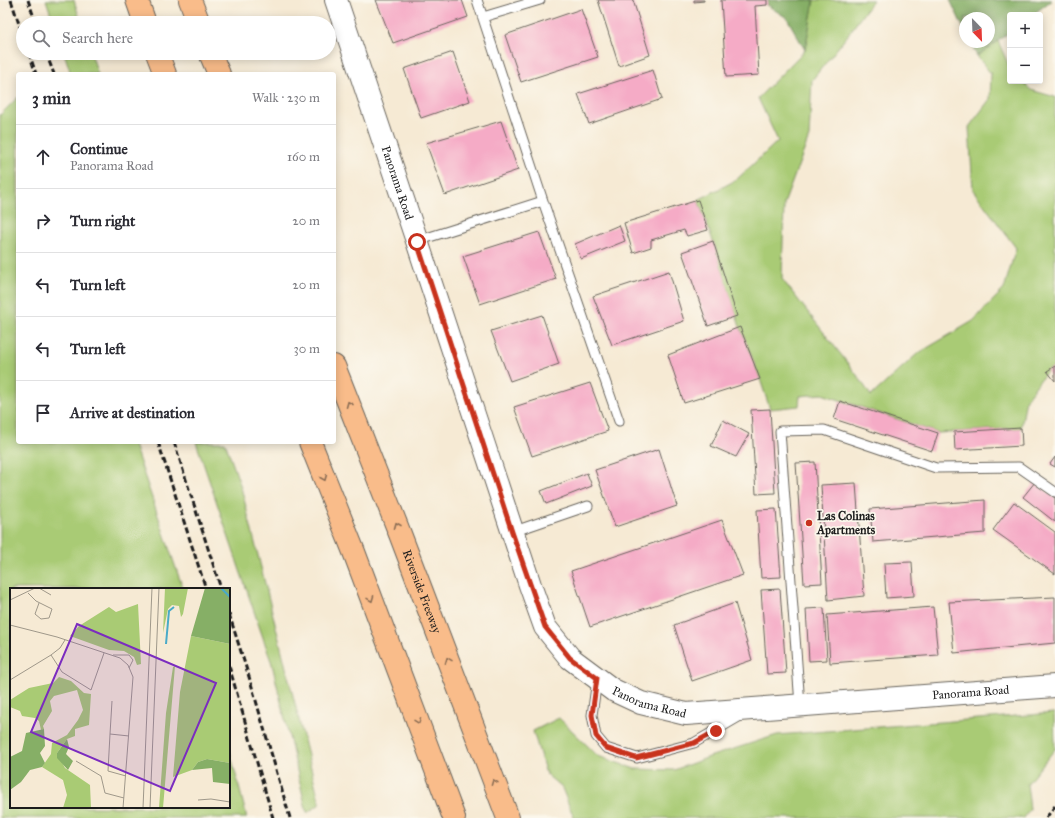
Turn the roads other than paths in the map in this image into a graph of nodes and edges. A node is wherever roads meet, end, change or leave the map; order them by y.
1 (137, 0) edge
2 (190, 0) edge
3 (336, 0) edge
4 (477, 0) edge
5 (540, 0) edge
6 (143, 16) edge
7 (196, 16) edge
8 (482, 17) junction
9 (160, 60) edge
10 (213, 60) edge
11 (164, 72) edge
12 (218, 72) edge
13 (543, 201) junction
14 (417, 242) junction
15 (336, 371) edge
16 (619, 421) dead end
17 (311, 444) edge
18 (1055, 492) edge
19 (588, 506) dead end
20 (512, 532) junction
21 (597, 678) junction
22 (1055, 686) edge
23 (800, 706) junction
24 (753, 709) junction
25 (454, 818) edge
26 (508, 818) edge

1 - 6 highway
2 - 7 highway
3 - 14 street, Panorama Road
4 - 8 lane
5 - 8 lane
8 - 13 lane
9 - 11 highway
10 - 12 highway
13 - 14 lane
13 - 16 lane
14 - 20 street, Panorama Road
26 -> 15 highway, Riverside Freeway
17 -> 25 highway
18 - 23 lane
19 - 20 lane
20 - 21 street, Panorama Road
21 - 24 street, Panorama Road
21 - 24 lane
22 - 23 street, Panorama Road
23 - 24 street, Panorama Road

